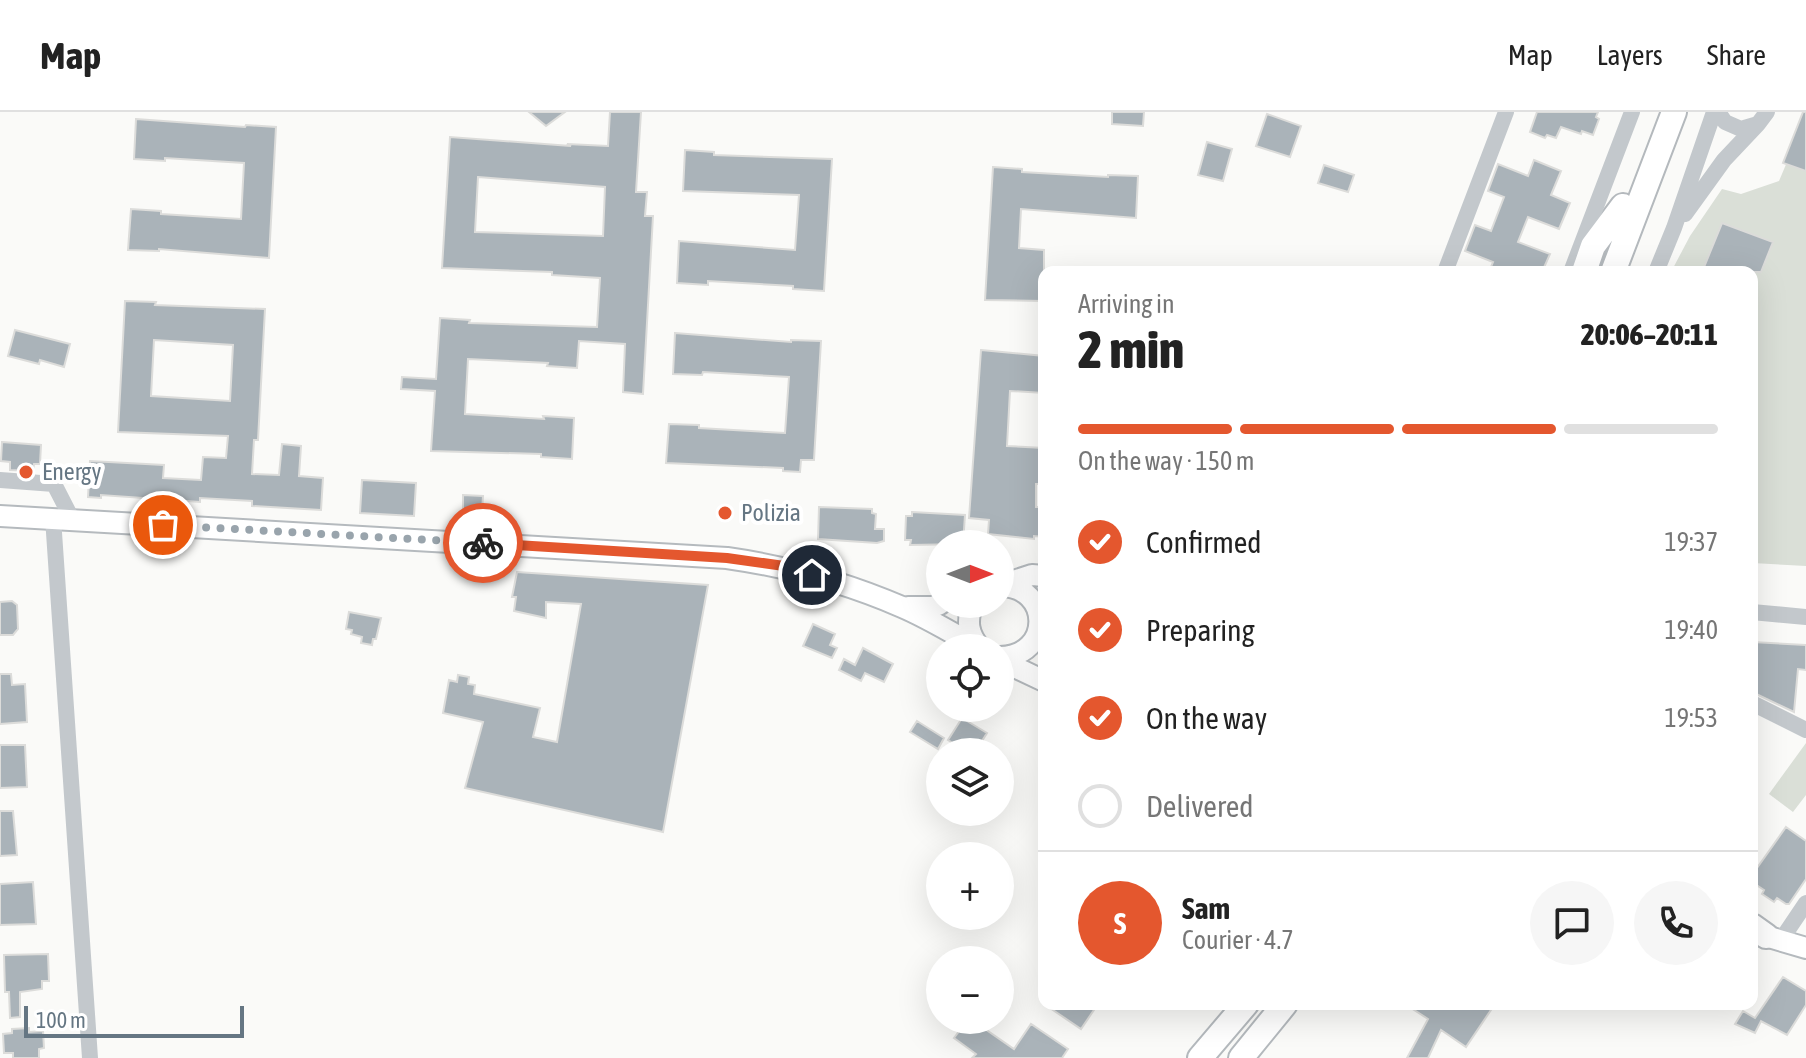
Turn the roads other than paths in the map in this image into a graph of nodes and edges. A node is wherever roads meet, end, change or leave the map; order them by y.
1 (1506, 112) edge
2 (1632, 112) edge
3 (1659, 112) edge
4 (1674, 112) edge
5 (1683, 112) edge
6 (1716, 112) edge
7 (1766, 116) edge
8 (1623, 206) junction
9 (1674, 228) junction
10 (1447, 266) edge
11 (1573, 266) edge
12 (1586, 266) edge
13 (1600, 266) edge
14 (1615, 266) edge
15 (1630, 266) edge
16 (1658, 266) edge
17 (0, 480) edge
18 (0, 516) edge
19 (63, 519) junction
20 (1038, 576) edge
21 (1014, 581) edge
22 (1014, 588) edge
23 (904, 607) junction
24 (926, 607) edge
25 (1758, 613) edge
26 (1038, 617) edge
27 (1806, 617) edge
28 (1038, 629) edge
29 (954, 634) edge
30 (1014, 656) edge
31 (1014, 665) edge
32 (1038, 678) edge
33 (1758, 706) edge
34 (1806, 730) edge
35 (1806, 903) edge
36 (1761, 934) edge
37 (1806, 948) edge
38 (1806, 954) edge
39 (1241, 1010) edge
40 (1273, 1010) edge
41 (1275, 1010) edge
42 (90, 1058) edge
43 (1200, 1058) edge
44 (1218, 1058) edge
45 (1241, 1058) edge

1 - 10 street
2 - 11 street
3 - 8 highway
4 - 14 highway
5 - 15 highway
6 - 7 street
6 - 9 street
7 - 9 street
8 - 12 highway
8 - 13 highway
9 - 16 street
17 - 19 street
18 - 19 main road
19 - 23 main road
19 - 42 street
20 - 21 main road
22 - 26 main road
23 - 24 main road
23 - 29 main road
25 - 27 street
28 - 30 main road
31 - 32 main road
33 - 34 street
35 - 36 street
36 - 37 main road
36 - 38 main road
39 - 43 highway
40 - 44 highway
41 - 45 highway

